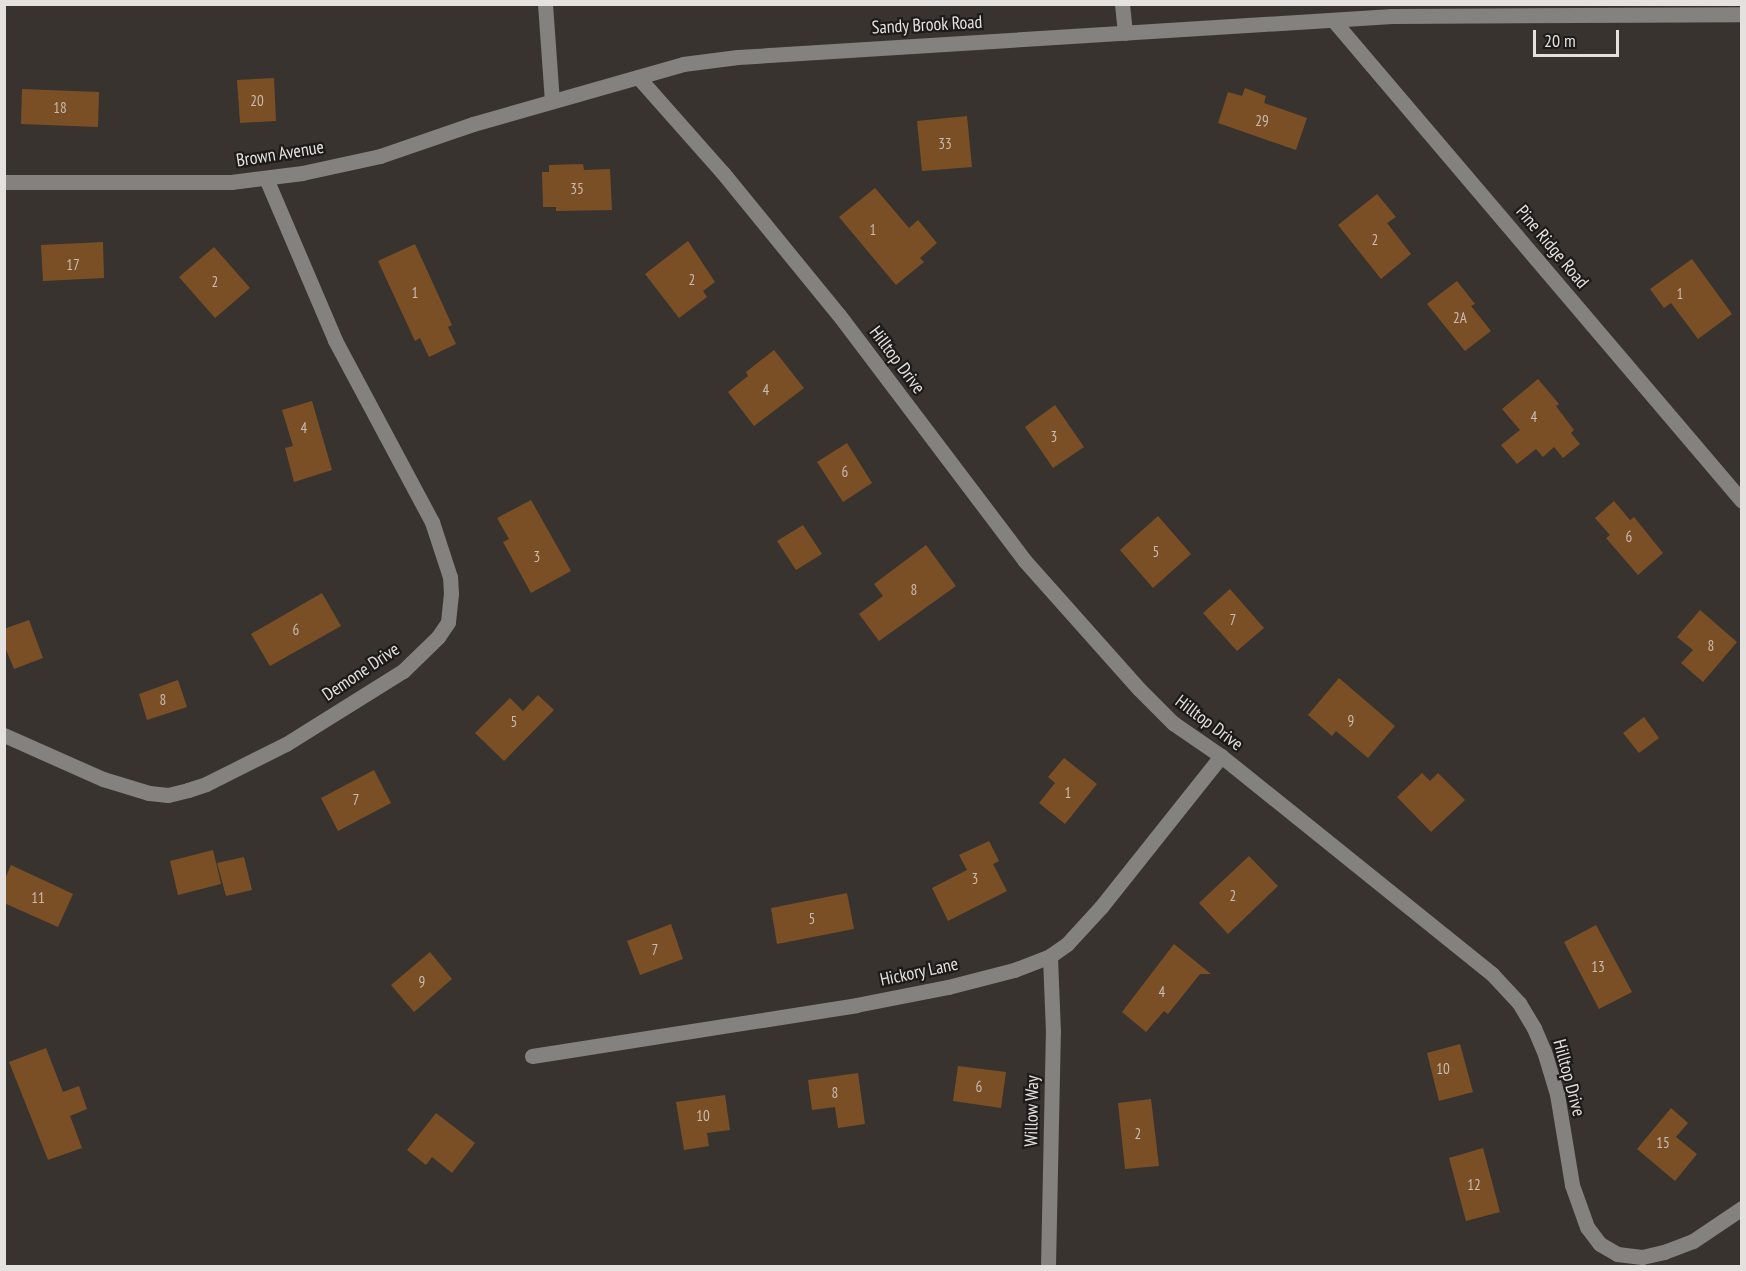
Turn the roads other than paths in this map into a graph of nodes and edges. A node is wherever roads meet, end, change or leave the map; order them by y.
1 (545, 4) edge
2 (1122, 4) edge
3 (1742, 14) edge
4 (1333, 20) junction
5 (1125, 33) junction
6 (638, 77) junction
7 (552, 101) junction
8 (266, 178) junction
9 (4, 182) edge
10 (1742, 501) edge
11 (4, 735) edge
12 (1221, 756) junction
13 (1050, 956) junction
14 (532, 1056) dead end
15 (1742, 1208) edge
16 (1048, 1266) edge

1 - 7 street
2 - 5 street
3 - 4 street, Sandy Brook Road
4 - 5 street, Sandy Brook Road
4 - 10 street, Pine Ridge Road
5 - 6 street, Sandy Brook Road
6 - 7 street, Sandy Brook Road
6 - 12 street, Hilltop Drive
7 - 8 street, Brown Avenue
8 - 9 street, Brown Avenue
8 - 11 street, Demone Drive
12 - 13 street, Hickory Lane
12 - 15 street, Hilltop Drive
13 - 14 street, Hickory Lane
13 - 16 street, Willow Way

